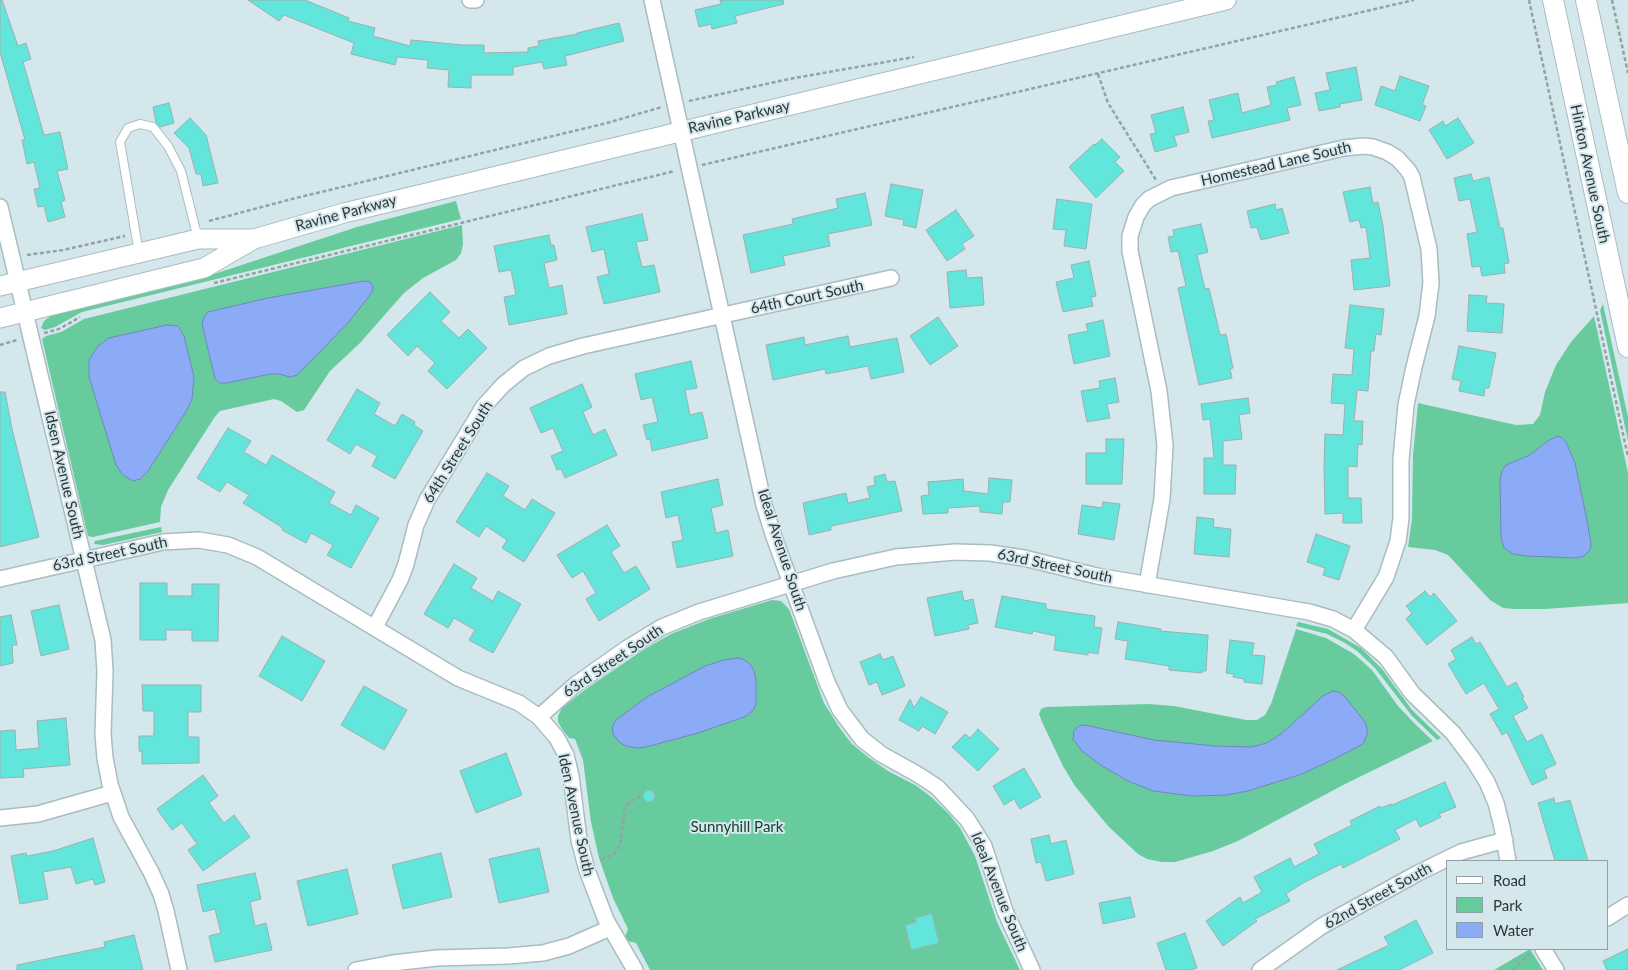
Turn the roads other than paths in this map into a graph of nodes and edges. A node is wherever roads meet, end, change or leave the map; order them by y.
1 (470, 0) edge
2 (476, 0) edge
3 (652, 0) edge
4 (1226, 0) edge
5 (1553, 0) edge
6 (1586, 0) edge
7 (682, 130) junction
8 (1628, 193) edge
9 (0, 207) edge
10 (196, 231) junction
11 (254, 239) junction
12 (137, 244) junction
13 (891, 278) dead end
14 (9, 284) edge
15 (25, 312) junction
16 (723, 315) junction
17 (0, 318) edge
18 (1628, 347) edge
19 (84, 559) junction
20 (0, 579) edge
21 (792, 584) junction
22 (1147, 585) junction
23 (375, 627) junction
24 (1354, 630) junction
25 (539, 717) junction
26 (112, 793) junction
27 (0, 818) edge
28 (1505, 840) junction
29 (1508, 860) edge
30 (1628, 905) edge
31 (1608, 917) edge
32 (610, 928) junction
33 (1549, 951) edge
34 (179, 970) edge
35 (356, 970) edge
36 (635, 970) edge
37 (1032, 970) edge
38 (1260, 970) edge
39 (1556, 970) edge

1 - 2 street
3 - 7 street, Ideal Avenue South
4 - 7 street, Ravine Parkway
5 - 18 main road, Hinton Avenue South
6 - 8 main road
7 - 11 street, Ravine Parkway
7 - 16 street, Ideal Avenue South
9 - 14 street, Idsen Avenue South
10 - 11 street, Ravine Parkway
10 - 12 street, Ravine Parkway
10 - 12 lane
11 - 15 street, Ravine Parkway
12 - 14 street, Ravine Parkway
13 - 16 street, 64th Court South
14 - 15 street, Idsen Avenue South
15 - 17 street, Ravine Parkway
15 - 19 street, Idsen Avenue South
16 - 21 street, Ideal Avenue South
16 - 23 street, 64th Street South
19 - 20 street, 63rd Street South
19 - 23 street, 63rd Street South
19 - 26 street, Idsen Avenue South
21 - 22 street, 63rd Street South
21 - 25 street, 63rd Street South
21 - 37 street, Ideal Avenue South
22 - 24 street, 63rd Street South
22 - 24 street, Homestead Lane South
23 - 25 street, 63rd Street South
24 - 28 street, 63rd Street South
25 - 32 street, Iden Avenue South
26 - 27 street
26 - 34 street, Idsen Avenue South
28 - 29 street, 63rd Street South
28 - 38 street, 62nd Street South
30 - 31 street
32 - 35 street
32 - 36 street, Iden Avenue South
33 - 39 street

